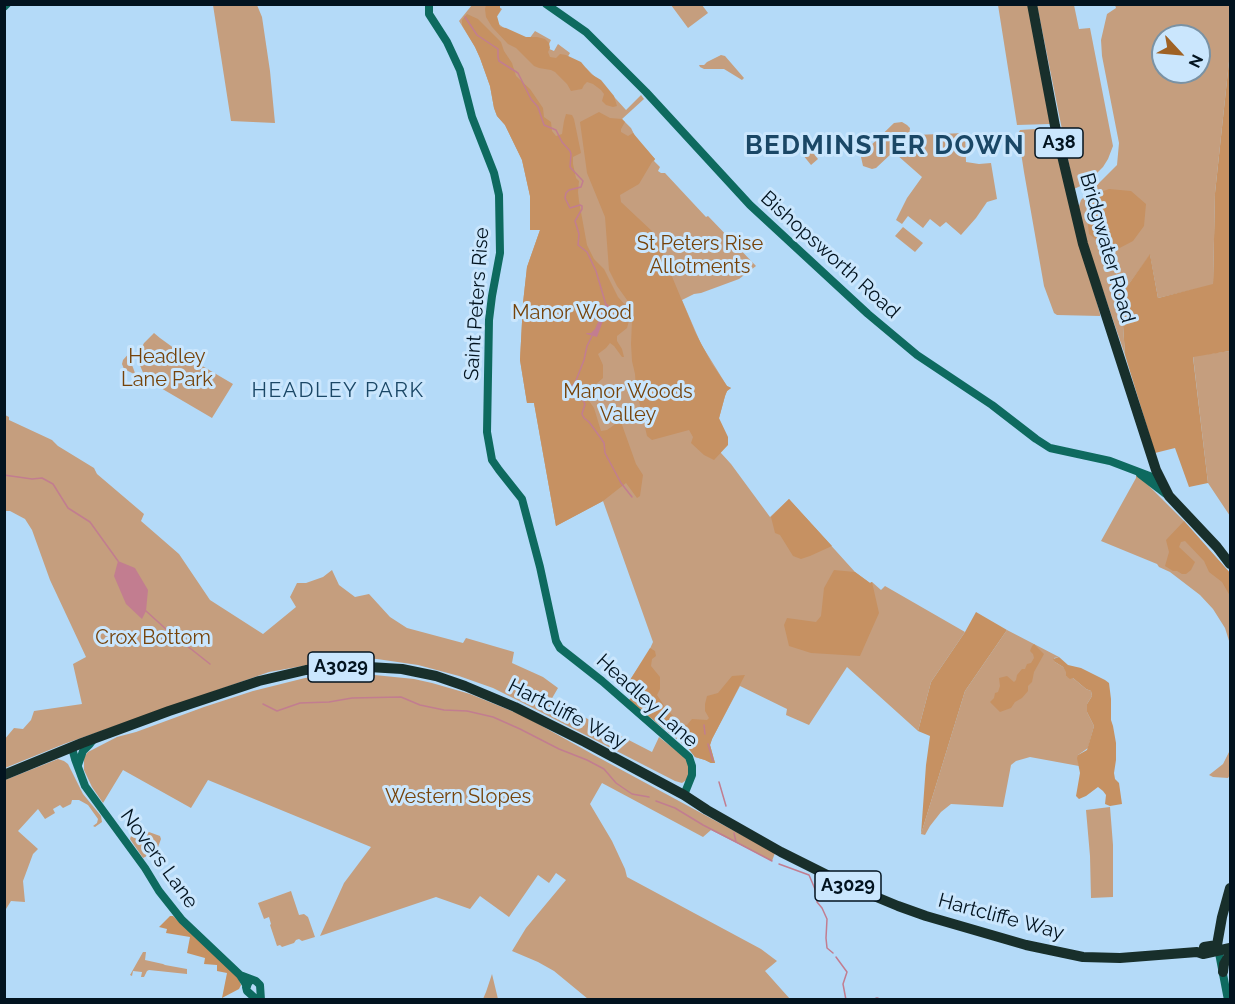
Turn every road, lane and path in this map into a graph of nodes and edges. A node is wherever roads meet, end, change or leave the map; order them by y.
1 (429, 4) edge
2 (546, 4) edge
3 (1032, 4) edge
4 (1153, 459) junction
5 (1134, 470) junction
6 (1160, 480) junction
7 (1169, 496) junction
8 (1230, 564) edge
9 (556, 641) joint
10 (93, 739) junction
11 (72, 748) junction
12 (56, 754) junction
13 (77, 766) junction
14 (4, 775) edge
15 (684, 795) junction
16 (1230, 889) edge
17 (1230, 904) edge
18 (1226, 920) edge
19 (1218, 948) junction
20 (1230, 948) edge
21 (1230, 954) edge
22 (1223, 972) junction
23 (250, 983) junction
24 (257, 996) edge
25 (1228, 999) edge

1 - 9 street, Saint Peters Rise
2 - 5 street, Bishopsworth Road
3 - 4 highway, Bridgwater Road / A38
4 - 5 street
4 - 6 highway, Bridgwater Road / A38
5 - 6 street, Bishopsworth Road
5 - 7 street, Bishopsworth Road
6 - 7 highway, Bridgwater Road / A38
7 - 8 highway, A38
9 - 15 street, Headley Lane
10 - 11 highway, Hartcliffe Way / A3029
10 - 13 street
10 - 15 highway, Hartcliffe Way / A3029
11 - 12 highway, Hartcliffe Way
11 - 13 street, Novers Lane
12 - 13 street
12 - 14 highway, Hartcliffe Way
13 - 23 street, Novers Lane
15 - 19 highway, Hartcliffe Way / A3029
16 - 17 highway
16 - 18 highway
18 - 19 highway
19 - 20 highway, Hartcliffe Way
19 - 22 street
21 - 22 highway
22 - 25 street
23 - 24 street
23 - 24 street

